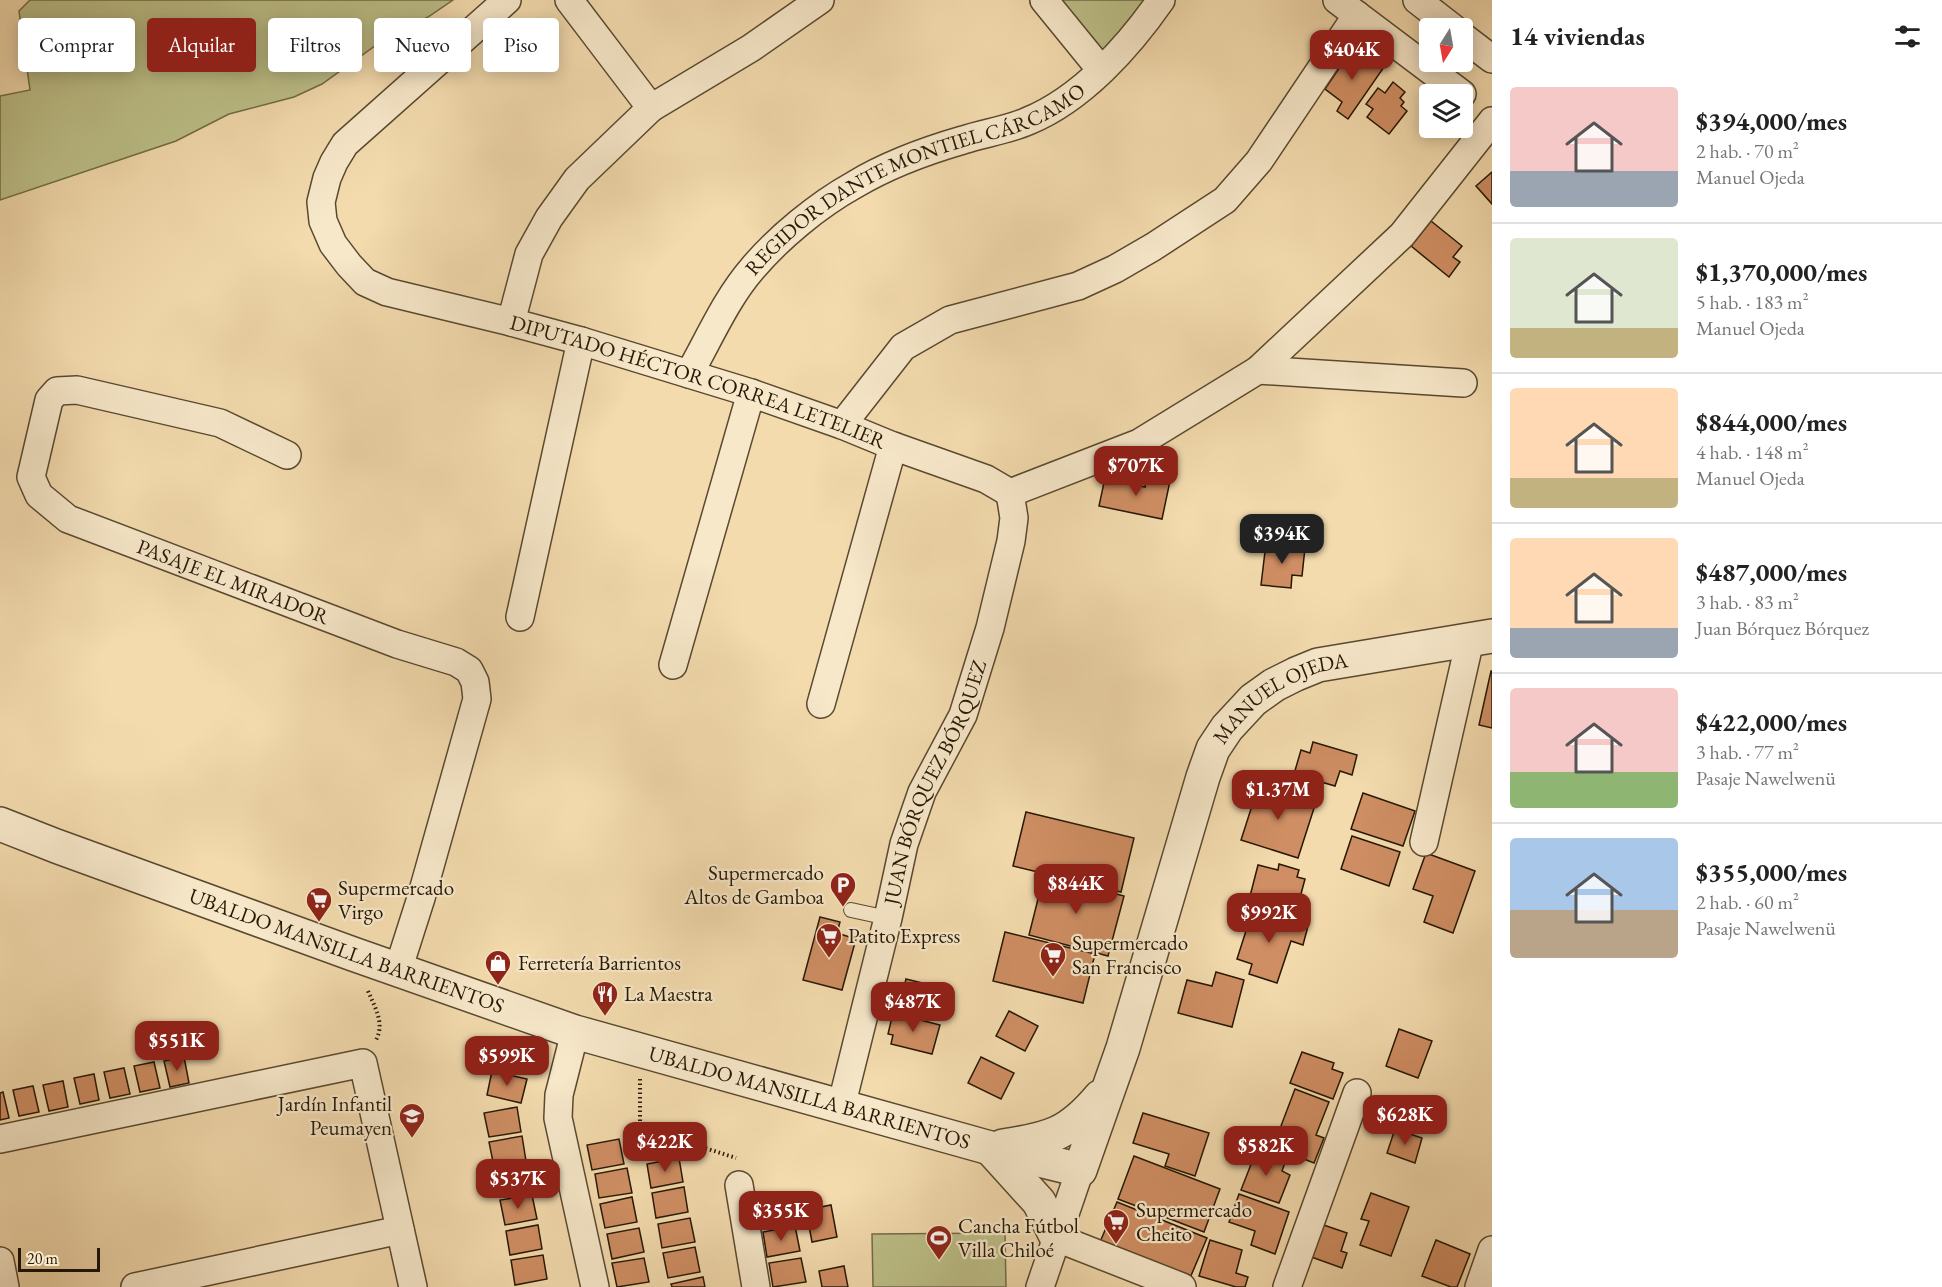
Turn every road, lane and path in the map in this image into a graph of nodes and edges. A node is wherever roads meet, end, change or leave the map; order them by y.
1 (507, 0) edge
2 (570, 0) edge
3 (820, 0) edge
4 (1044, 0) edge
5 (1161, 0) edge
6 (1417, 0) edge
7 (1348, 8) edge
8 (1440, 18) edge
9 (1473, 44) edge
10 (1492, 59) edge
11 (1101, 70) junction
12 (1448, 84) edge
13 (1473, 104) edge
14 (651, 108) junction
15 (1492, 119) edge
16 (511, 322) junction
17 (581, 341) junction
18 (1258, 370) junction
19 (689, 374) junction
20 (1463, 383) dead end
21 (751, 393) junction
22 (842, 425) junction
23 (893, 446) junction
24 (287, 455) dead end
25 (1010, 493) junction
26 (520, 617) dead end
27 (1481, 638) edge
28 (673, 665) dead end
29 (821, 704) dead end
30 (0, 824) edge
31 (0, 839) edge
32 (1424, 842) dead end
33 (56, 846) junction
34 (851, 910) dead end
35 (888, 918) junction
36 (353, 954) junction
37 (398, 970) junction
38 (575, 1032) junction
39 (641, 1052) junction
40 (363, 1063) junction
41 (1108, 1086) junction
42 (1357, 1093) dead end
43 (841, 1107) junction
44 (0, 1139) edge
45 (990, 1148) junction
46 (1080, 1170) junction
47 (739, 1185) joint
48 (400, 1230) junction
49 (1057, 1238) junction
50 (1492, 1250) edge
51 (0, 1261) edge
52 (5, 1287) edge
53 (135, 1287) edge
54 (413, 1287) edge
55 (595, 1287) edge
56 (756, 1287) edge
57 (1040, 1287) edge
58 (1182, 1287) edge
59 (1287, 1287) edge
60 (1479, 1287) edge

1 - 16 street
2 - 14 street
3 - 14 street, DIPUTADO HÉCTOR CORREA LETELIER
4 - 11 street
5 - 11 street, REGIDOR DANTE MONTIEL CÁRCAMO
6 - 8 street
7 - 12 street
7 - 22 street
9 - 10 street
11 - 19 street, REGIDOR DANTE MONTIEL CÁRCAMO
13 - 15 street
14 - 16 street, DIPUTADO HÉCTOR CORREA LETELIER
15 - 18 street
16 - 17 street, DIPUTADO HÉCTOR CORREA LETELIER
17 - 19 street, DIPUTADO HÉCTOR CORREA LETELIER
17 - 26 street
18 - 20 street
18 - 25 street
19 - 21 street, DIPUTADO HÉCTOR CORREA LETELIER
21 - 22 street, DIPUTADO HÉCTOR CORREA LETELIER
21 - 28 street
22 - 23 street, DIPUTADO HÉCTOR CORREA LETELIER
23 - 25 street, DIPUTADO HÉCTOR CORREA LETELIER
23 - 29 street
24 - 37 street, PASAJE EL MIRADOR
25 - 35 street, JUAN BÓRQUEZ BÓRQUEZ
27 - 32 street
27 - 41 street, MANUEL OJEDA
30 - 33 street, UBALDO MANSILLA BARRIENTOS
31 - 33 street
33 - 36 street, UBALDO MANSILLA BARRIENTOS
34 - 35 lane
35 - 43 street, JUAN BÓRQUEZ BÓRQUEZ
36 - 37 street, UBALDO MANSILLA BARRIENTOS
36 - 40 path
37 - 38 street, UBALDO MANSILLA BARRIENTOS
38 - 39 street, UBALDO MANSILLA BARRIENTOS
38 - 55 street
39 - 43 street, UBALDO MANSILLA BARRIENTOS
39 - 47 path
40 - 44 street
40 - 48 street
41 - 45 street
41 - 46 street
42 - 59 street
43 - 45 street, UBALDO MANSILLA BARRIENTOS
45 - 46 street, UBALDO MANSILLA BARRIENTOS
45 - 49 street
46 - 49 street
47 - 56 street
48 - 53 street
48 - 54 street
49 - 57 street
49 - 58 street
50 - 60 street
51 - 52 street

